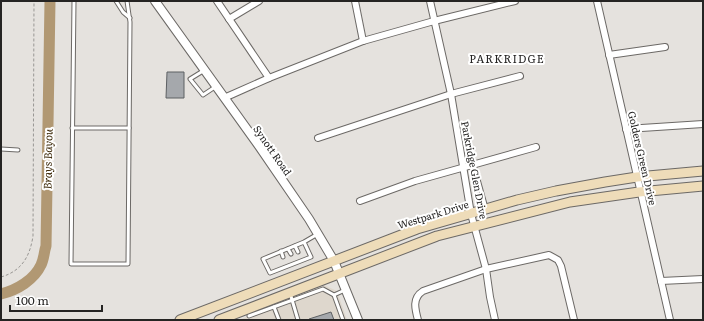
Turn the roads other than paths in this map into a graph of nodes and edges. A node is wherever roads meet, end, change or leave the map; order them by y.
1 (74, 1) edge
2 (116, 1) edge
3 (127, 1) edge
4 (155, 1) edge
5 (216, 1) edge
6 (259, 1) edge
7 (355, 1) edge
8 (430, 1) edge
9 (515, 1) edge
10 (597, 1) edge
11 (504, 3) edge
12 (130, 18) junction
13 (229, 19) junction
14 (434, 21) junction
15 (363, 41) junction
16 (665, 47) dead end
17 (610, 55) junction
18 (204, 70) junction
19 (520, 76) dead end
20 (269, 78) junction
21 (216, 86) junction
22 (451, 94) junction
23 (224, 98) junction
24 (703, 124) edge
25 (72, 128) junction
26 (129, 128) junction
27 (626, 129) junction
28 (318, 138) dead end
29 (536, 148) dead end
30 (1, 150) edge
31 (18, 150) dead end
32 (474, 164) junction
33 (463, 167) junction
34 (703, 171) edge
35 (636, 177) junction
36 (703, 186) edge
37 (640, 192) junction
38 (360, 200) dead end
39 (486, 209) junction
40 (471, 214) junction
41 (475, 225) junction
42 (318, 234) junction
43 (304, 242) junction
44 (296, 246) junction
45 (288, 249) junction
46 (281, 251) junction
47 (298, 252) dead end
48 (273, 254) junction
49 (290, 254) dead end
50 (283, 257) dead end
51 (276, 260) dead end
52 (334, 260) junction
53 (486, 269) junction
54 (272, 272) junction
55 (340, 273) junction
56 (703, 279) edge
57 (661, 281) junction
58 (276, 282) junction
59 (346, 289) junction
60 (243, 295) junction
61 (334, 295) junction
62 (291, 296) junction
63 (274, 307) junction
64 (249, 315) edge
65 (180, 320) edge
66 (219, 320) edge
67 (279, 320) edge
68 (298, 320) edge
69 (342, 320) edge
70 (358, 320) edge
71 (418, 320) edge
72 (495, 320) edge
73 (574, 320) edge
74 (670, 320) edge

1 - 25 lane
2 - 12 lane
3 - 12 lane
4 - 18 street, Synott Road
5 - 13 street
6 - 13 street
7 - 15 street
8 - 14 street, Parkridge Glen Drive
9 - 11 street
10 - 17 street, Golders Green Drive
11 - 14 street
12 - 26 lane
13 - 20 street
14 - 15 street
14 - 22 street, Parkridge Glen Drive
15 - 20 street
16 - 17 street
17 - 27 street, Golders Green Drive
18 - 21 street, Synott Road
18 - 21 lane
19 - 22 street
20 - 23 street
21 - 23 street, Synott Road
22 - 28 street
22 - 33 street, Parkridge Glen Drive
23 - 42 street, Synott Road
24 - 27 street
25 - 26 lane
25 - 26 lane
27 - 35 street, Golders Green Drive
29 - 32 street
30 - 31 lane
32 - 33 street
32 - 39 lane
33 - 38 street
33 - 40 street, Parkridge Glen Drive
34 - 35 main road, Westpark Drive
35 - 37 street, Golders Green Drive
35 - 39 main road, Westpark Drive
36 - 37 main road
37 - 41 main road
37 - 57 street, Golders Green Drive
39 - 40 main road, Westpark Drive
40 - 41 street, Parkridge Glen Drive
40 - 52 main road, Westpark Drive
41 - 53 street, Parkridge Glen Drive
41 - 55 main road
42 - 43 lane
42 - 52 street, Synott Road
43 - 44 lane
43 - 54 lane
44 - 45 lane
44 - 47 lane
45 - 46 lane
45 - 49 lane
46 - 48 lane
46 - 50 lane
48 - 51 lane
48 - 54 lane
52 - 55 street, Synott Road
52 - 58 main road, Westpark Drive
53 - 71 street
53 - 72 street, Parkridge Glen Drive
53 - 73 street
54 - 58 lane
55 - 59 street, Synott Road
55 - 62 main road
56 - 57 street
57 - 74 street, Golders Green Drive
58 - 60 main road, Westpark Drive
59 - 61 lane
59 - 70 street, Synott Road
60 - 64 main road
60 - 65 main road, Westpark Drive
61 - 62 lane
61 - 69 lane
62 - 63 lane
62 - 64 main road
62 - 68 lane
63 - 64 lane
63 - 67 lane
64 - 66 main road

